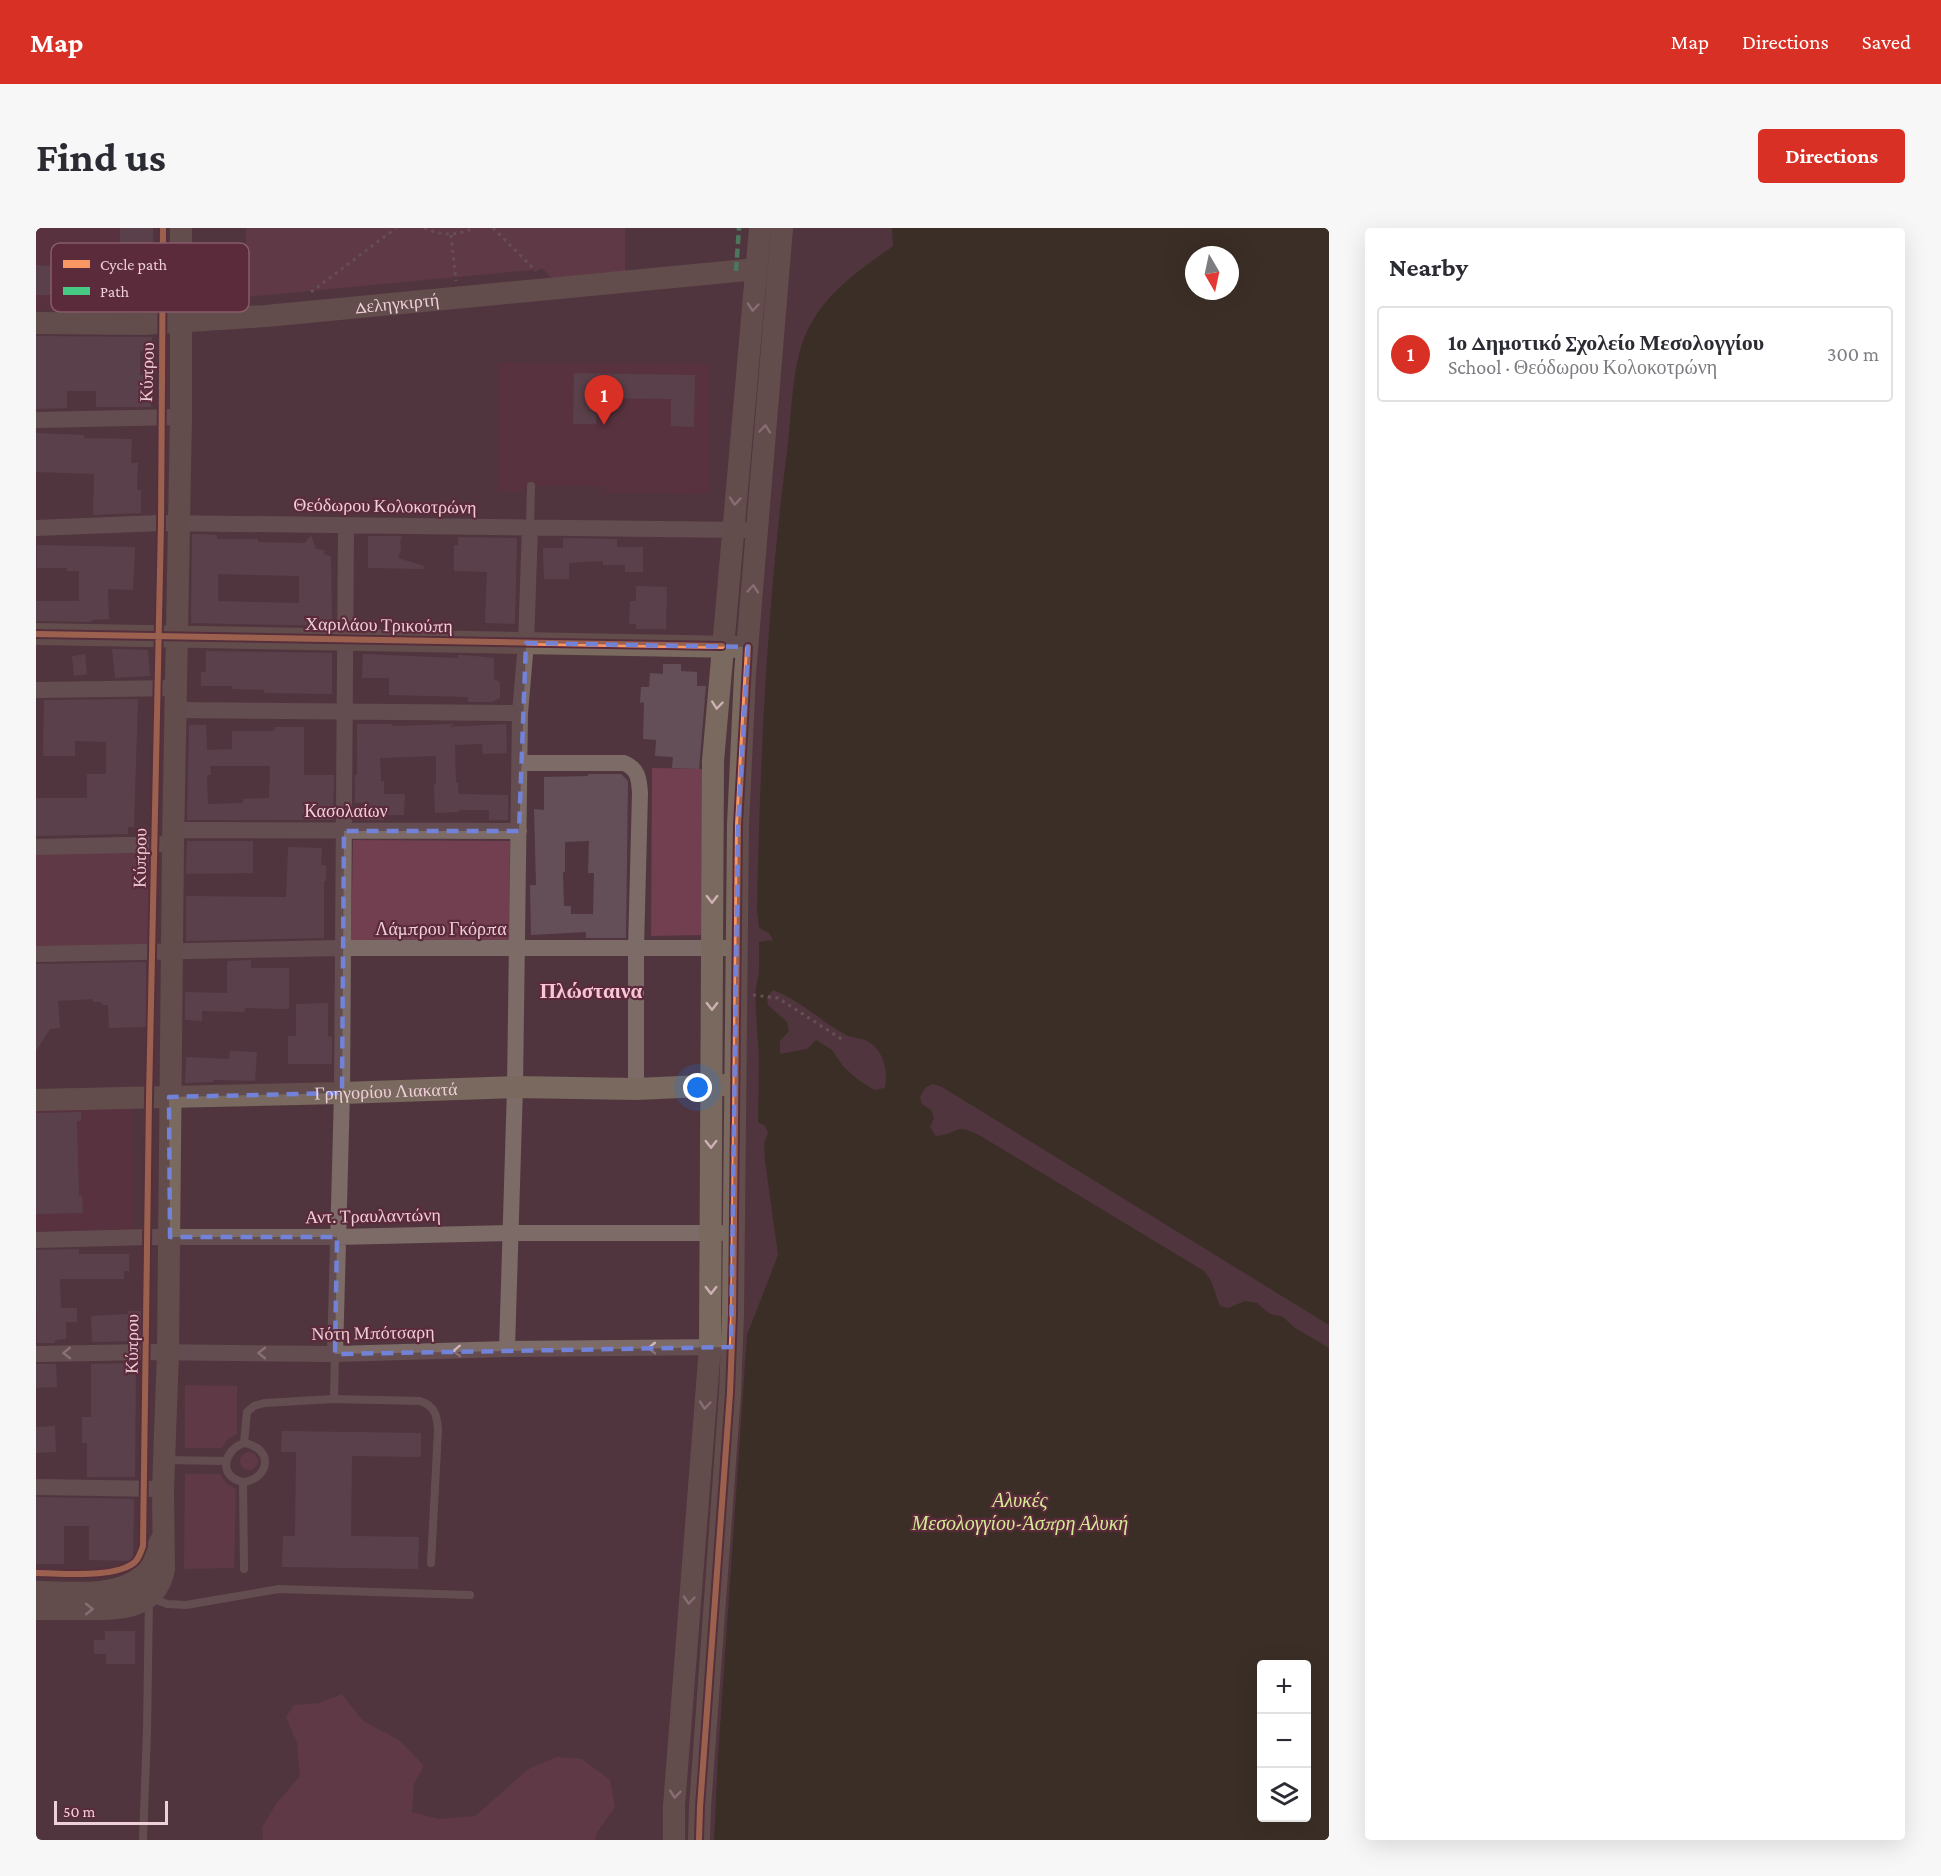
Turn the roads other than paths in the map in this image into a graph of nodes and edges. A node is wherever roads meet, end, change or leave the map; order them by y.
1 (181, 228) edge
2 (760, 228) edge
3 (782, 228) edge
4 (181, 243) edge
5 (757, 269) junction
6 (180, 312) edge
7 (180, 320) junction
8 (36, 323) edge
9 (181, 417) junction
10 (36, 420) edge
11 (531, 486) dead end
12 (180, 523) junction
13 (346, 525) junction
14 (36, 528) edge
15 (530, 528) junction
16 (733, 530) junction
17 (758, 530) junction
18 (36, 634) edge
19 (177, 637) junction
20 (346, 640) junction
21 (526, 643) junction
22 (722, 646) junction
23 (748, 647) junction
24 (36, 690) edge
25 (176, 699) junction
26 (346, 712) junction
27 (520, 713) junction
28 (520, 763) junction
29 (344, 831) junction
30 (519, 831) junction
31 (173, 837) junction
32 (36, 847) edge
33 (342, 948) junction
34 (517, 948) junction
35 (636, 948) junction
36 (712, 948) junction
37 (736, 948) junction
38 (171, 951) junction
39 (36, 954) edge
40 (736, 1084) junction
41 (712, 1085) junction
42 (515, 1087) junction
43 (636, 1089) junction
44 (342, 1093) junction
45 (169, 1097) junction
46 (36, 1100) edge
47 (510, 1233) junction
48 (711, 1233) junction
49 (734, 1233) junction
50 (170, 1237) junction
51 (337, 1237) junction
52 (36, 1240) edge
53 (721, 1347) junction
54 (507, 1349) junction
55 (168, 1352) junction
56 (36, 1354) edge
57 (334, 1354) junction
58 (334, 1399) junction
59 (244, 1443) junction
60 (164, 1460) junction
61 (226, 1461) junction
62 (243, 1482) junction
63 (36, 1487) edge
64 (163, 1489) junction
65 (431, 1563) dead end
66 (244, 1569) dead end
67 (36, 1592) edge
68 (139, 1595) junction
69 (470, 1595) dead end
70 (36, 1609) edge
71 (143, 1840) edge
72 (674, 1840) edge
73 (699, 1840) edge

1 - 4 street, Κύπρου
2 - 5 street
17 -> 3 street
5 - 7 street, Δεληγκιρτή
5 -> 16 street
6 - 7 street, Κύπρου
7 - 8 street, Δεληγκιρτή
7 - 9 street, Κύπρου
9 - 10 street
9 - 12 street, Κύπρου
11 - 15 lane
12 - 13 street, Θεόδωρου Κολοκοτρώνη
12 - 14 street, Θεόδωρου Κολοκοτρώνη
12 - 19 street, Κύπρου
13 - 15 street, Θεόδωρου Κολοκοτρώνη
13 - 20 street
15 - 16 street, Θεόδωρου Κολοκοτρώνη
15 - 21 street
16 - 17 street, Θεόδωρου Κολοκοτρώνη
16 - 22 street
23 -> 17 street
18 - 19 street, Χαριλάου Τρικούπη
19 - 20 street, Χαριλάου Τρικούπη
19 - 25 street, Κύπρου
20 - 21 street, Χαριλάου Τρικούπη
20 - 26 street
21 - 22 street, Χαριλάου Τρικούπη
21 - 27 street
22 - 23 street, Χαριλάου Τρικούπη
22 -> 36 street
23 - 37 street
24 - 25 street
25 - 26 street
25 - 31 street, Κύπρου
26 - 27 street
26 - 29 street
27 - 28 street
28 - 30 street
28 - 35 street
29 - 30 street, Κασολαίων
29 - 31 street, Κασολαίων
29 - 33 street
30 - 34 street
31 - 32 street, Κασολαίων
31 - 38 street, Κύπρου
33 - 34 street, Λάμπρου Γκόρπα
33 - 38 street, Λάμπρου Γκόρπα
33 - 44 street
34 - 35 street, Λάμπρου Γκόρπα
34 - 42 street
35 - 36 street, Λάμπρου Γκόρπα
35 - 43 street
36 - 37 street, Λάμπρου Γκόρπα
36 -> 41 street
37 - 40 street
38 - 39 street, Λάμπρου Γκόρπα
38 - 45 street, Κύπρου
40 - 41 street, Γρηγορίου Λιακατά
40 - 49 street
41 - 43 street, Γρηγορίου Λιακατά
41 -> 48 street
42 - 43 street, Γρηγορίου Λιακατά
42 - 44 street, Γρηγορίου Λιακατά
42 - 47 street
44 - 45 street, Γρηγορίου Λιακατά
44 - 51 street
45 - 46 street, Γρηγορίου Λιακατά
45 - 50 street, Κύπρου
47 - 48 street, Αντ. Τραυλαντώνη
47 - 51 street, Αντ. Τραυλαντώνη
47 - 54 street
48 - 49 street, Αντ. Τραυλαντώνη
48 -> 53 street
49 - 53 street
50 - 51 street, Αντ. Τραυλαντώνη
50 - 52 street, Αντ. Τραυλαντώνη
50 - 55 street, Κύπρου
51 - 57 street
53 -> 54 street, Νότη Μπότσαρη
53 -> 72 street
53 - 73 street
54 -> 57 street, Νότη Μπότσαρη
55 -> 56 street, Νότη Μπότσαρη
57 -> 55 street, Νότη Μπότσαρη
55 - 60 street, Κύπρου
57 - 58 lane
58 - 59 lane
58 - 65 lane
59 - 61 lane
59 - 62 lane
60 - 61 lane
60 - 64 street, Κύπρου
61 - 62 lane
62 - 66 lane
63 - 64 street
64 - 68 street, Κύπρου
67 - 68 street
68 - 69 lane
70 -> 68 street
68 - 71 lane

